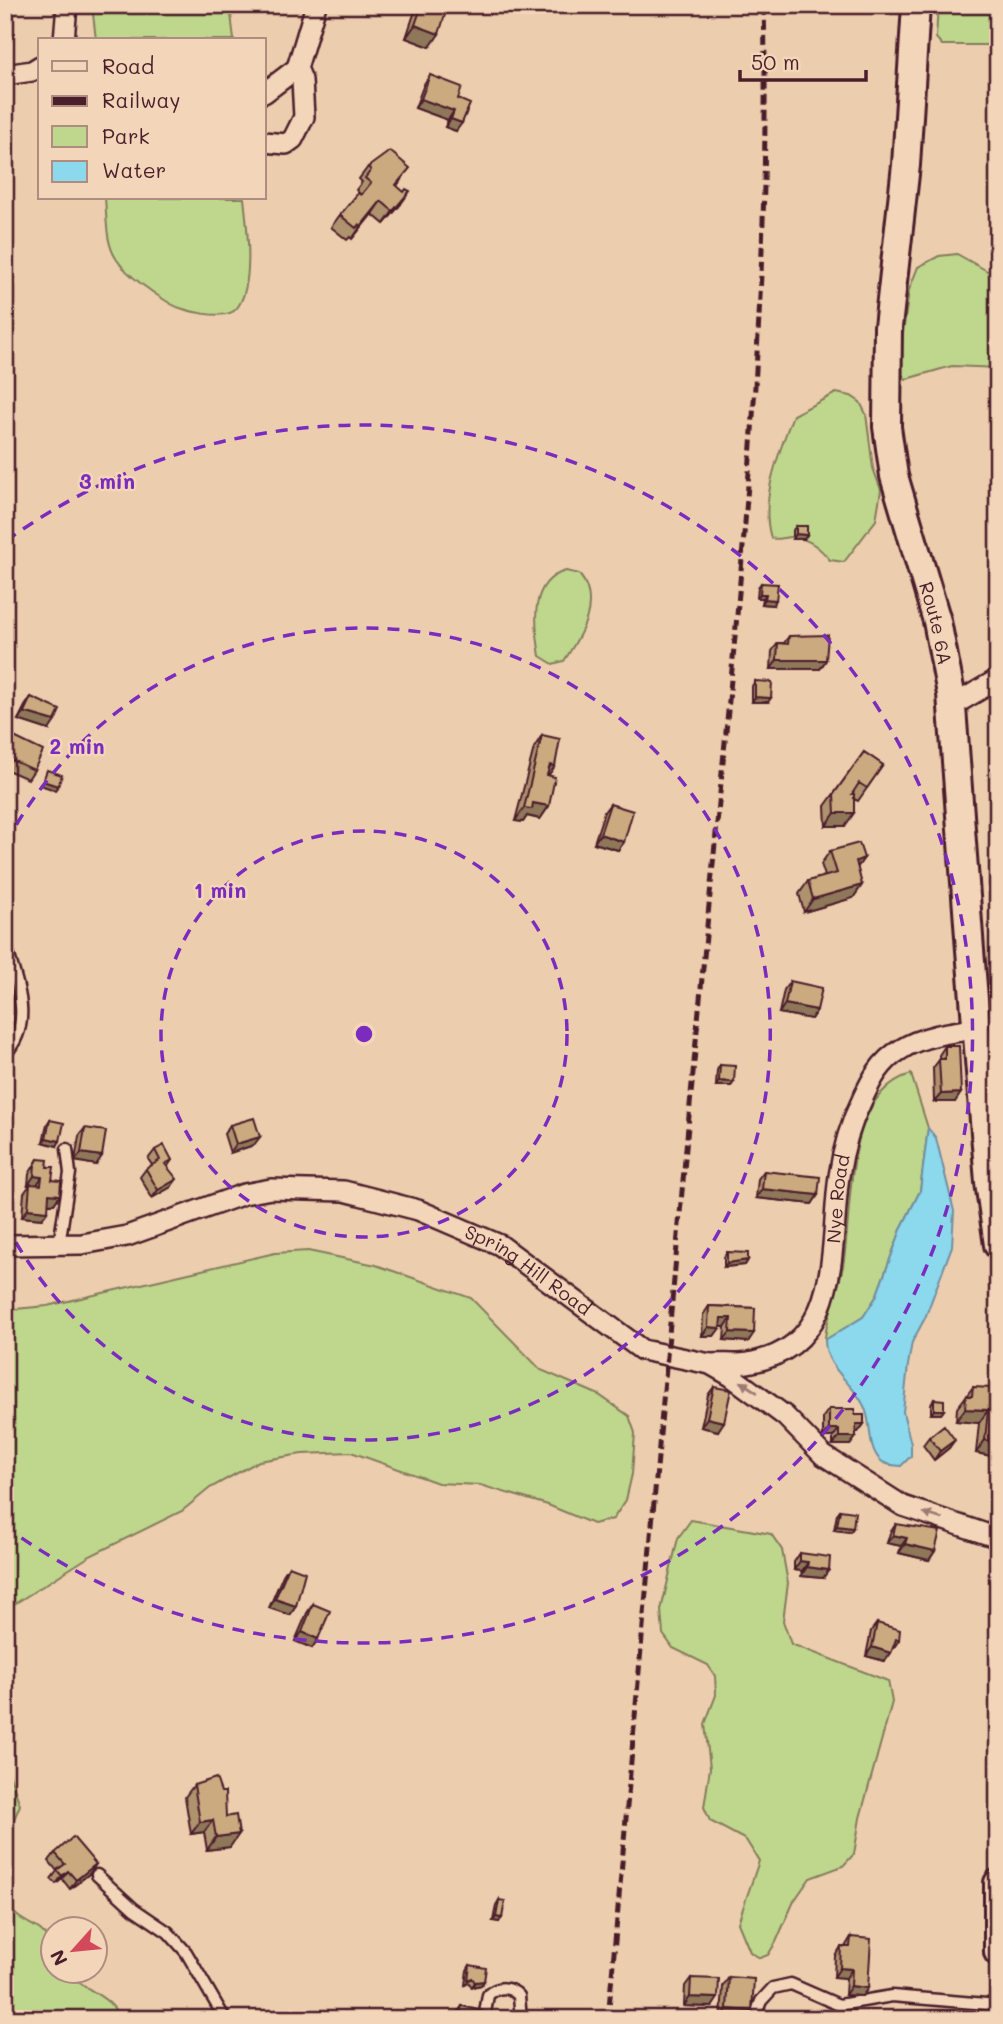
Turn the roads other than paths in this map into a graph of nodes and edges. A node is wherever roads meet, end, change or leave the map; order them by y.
1 (68, 5) edge
2 (316, 5) edge
3 (916, 5) edge
4 (64, 38) edge
5 (38, 67) edge
6 (297, 68) junction
7 (5, 75) edge
8 (266, 91) edge
9 (266, 142) edge
10 (998, 679) edge
11 (953, 706) junction
12 (5, 942) edge
13 (976, 1029) junction
14 (5, 1054) edge
15 (67, 1149) dead end
16 (5, 1244) edge
17 (998, 1245) edge
18 (59, 1246) junction
19 (710, 1364) junction
20 (998, 1538) edge
21 (97, 1875) edge
22 (998, 1883) edge
23 (998, 1952) edge
24 (998, 2005) edge
25 (225, 2019) edge
26 (484, 2019) edge
27 (521, 2019) edge
28 (754, 2019) edge

1 - 4 street
2 - 6 street
3 - 11 main road, Route 6A
5 - 7 street
6 - 8 street
6 - 9 street
10 - 11 street
11 - 13 main road, Route 6A
12 - 14 lane
13 - 17 main road, Route 6A
13 - 19 street, Nye Road
15 - 18 lane
16 - 18 street, Spring Hill Road
18 - 19 street, Spring Hill Road
20 -> 19 street, Spring Hill Road
21 - 25 lane
22 - 23 main road
24 - 28 lane
26 - 27 lane

